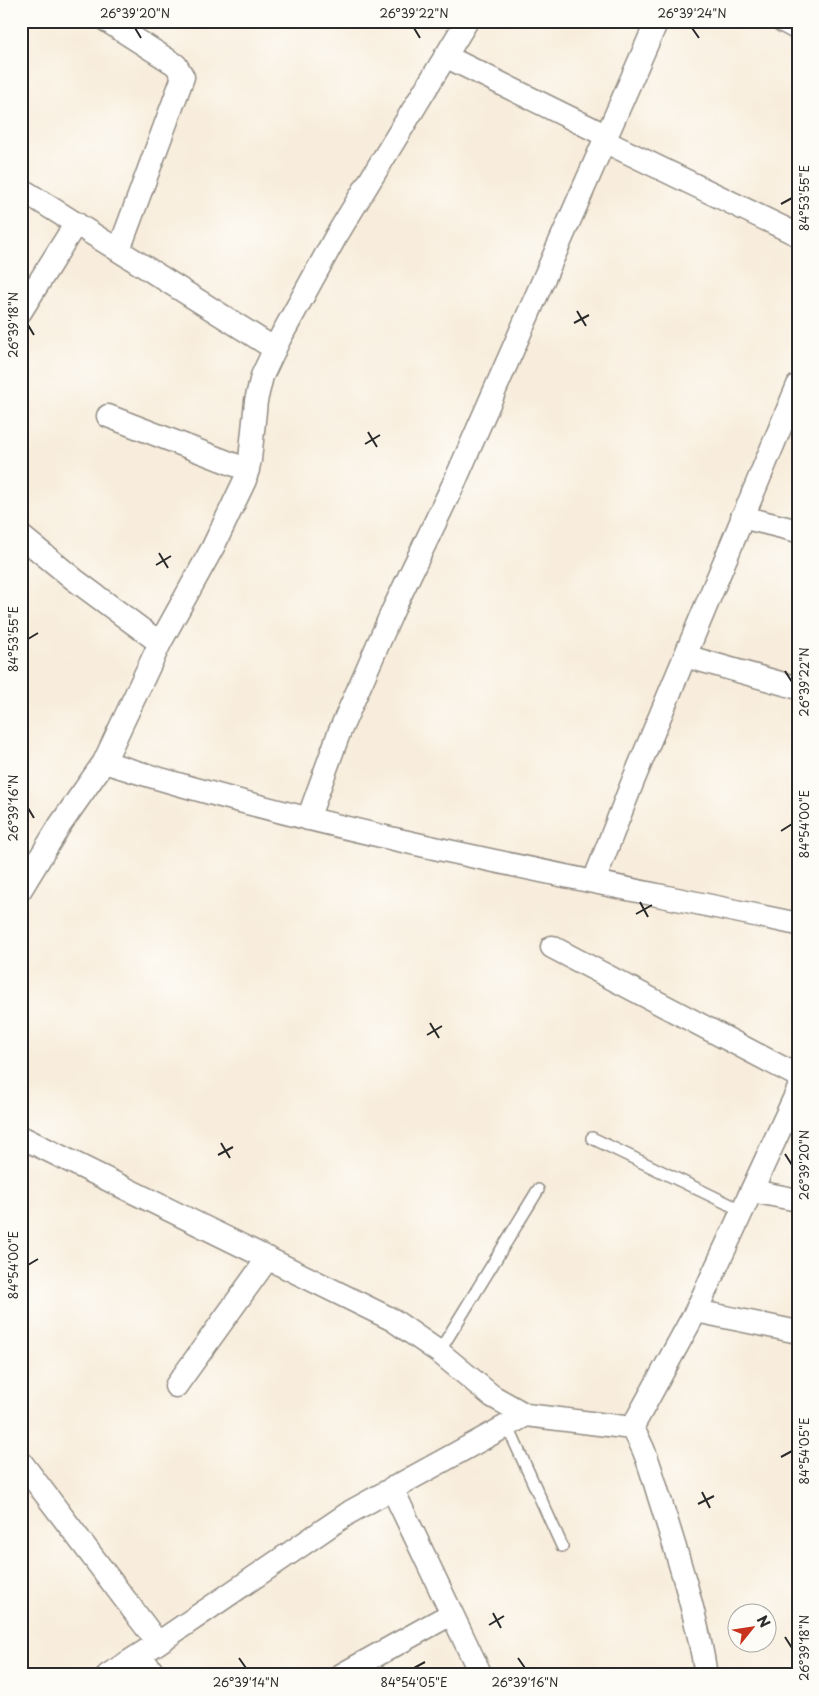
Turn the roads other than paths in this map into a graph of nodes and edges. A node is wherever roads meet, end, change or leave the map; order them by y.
1 (467, 21) edge
2 (657, 21) edge
3 (784, 21) edge
4 (121, 25) edge
5 (798, 30) edge
6 (445, 56) junction
7 (606, 138) junction
8 (21, 189) edge
9 (76, 223) junction
10 (798, 235) edge
11 (119, 250) junction
12 (21, 311) edge
13 (275, 349) junction
14 (798, 385) edge
15 (108, 416) dead end
16 (248, 470) junction
17 (742, 517) junction
18 (798, 531) edge
19 (21, 536) edge
20 (160, 643) junction
21 (685, 656) junction
22 (798, 688) edge
23 (104, 762) junction
24 (308, 819) junction
25 (594, 881) junction
26 (21, 889) edge
27 (798, 924) edge
28 (552, 947) dead end
29 (798, 1076) edge
30 (798, 1090) edge
31 (21, 1137) edge
32 (592, 1138) dead end
33 (538, 1190) dead end
34 (752, 1190) junction
35 (798, 1200) edge
36 (742, 1211) junction
37 (268, 1258) junction
38 (696, 1310) junction
39 (798, 1332) edge
40 (439, 1352) junction
41 (176, 1386) dead end
42 (526, 1415) junction
43 (507, 1425) junction
44 (632, 1428) junction
45 (21, 1462) edge
46 (392, 1488) junction
47 (562, 1546) dead end
48 (452, 1614) junction
49 (149, 1649) junction
50 (108, 1675) edge
51 (155, 1675) edge
52 (341, 1675) edge
53 (481, 1675) edge
54 (706, 1675) edge

1 - 6 street
2 - 7 street
3 - 5 street
4 - 11 street
6 - 7 street
6 - 13 street
7 - 10 street
7 - 24 street
8 - 9 street
9 - 11 street
9 - 12 street
11 - 13 street
13 - 16 street
14 - 17 street
15 - 16 street
16 - 20 street
17 - 18 street
17 - 21 street
19 - 20 street
20 - 23 street
21 - 22 street
21 - 25 street
23 - 24 street
23 - 26 street
24 - 25 street
25 - 27 street
28 - 29 street
30 - 34 street
31 - 37 street
32 - 36 lane
33 - 40 lane
34 - 35 street
34 - 36 street
36 - 38 street
37 - 40 street
37 - 41 street
38 - 39 street
38 - 44 street
40 - 42 street
42 - 43 street
42 - 44 street
43 - 46 street
43 - 47 lane
44 - 54 street
45 - 49 street
46 - 48 street
46 - 49 street
48 - 52 street
48 - 53 street
49 - 50 street
49 - 51 street

